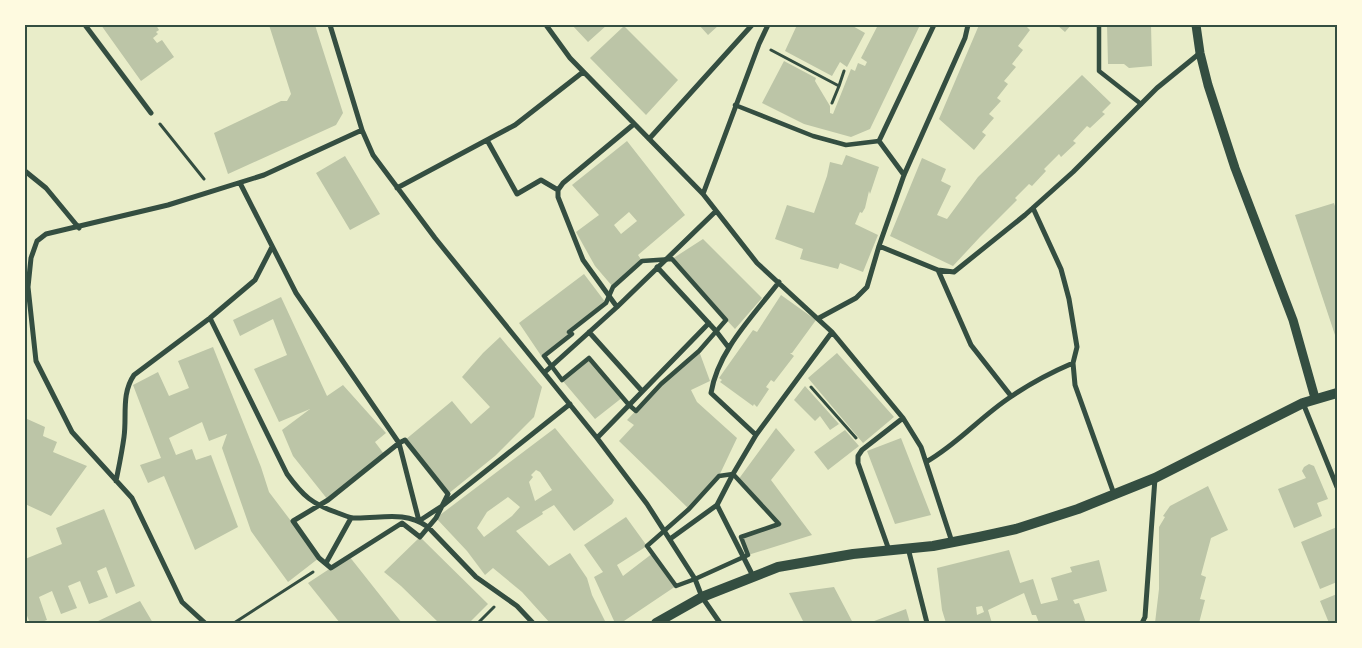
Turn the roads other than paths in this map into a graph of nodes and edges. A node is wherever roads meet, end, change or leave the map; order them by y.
1 (85, 25) edge
2 (330, 25) edge
3 (546, 25) edge
4 (752, 25) edge
5 (768, 25) edge
6 (934, 25) edge
7 (968, 25) edge
8 (1099, 25) edge
9 (1196, 25) edge
10 (1200, 53) junction
11 (583, 72) junction
12 (1141, 104) junction
13 (736, 105) junction
14 (151, 113) road end
15 (634, 124) junction
16 (362, 130) junction
17 (487, 140) junction
18 (649, 140) junction
19 (879, 141) junction
20 (25, 171) edge
21 (904, 175) junction
22 (240, 183) junction
23 (397, 188) junction
24 (558, 190) junction
25 (703, 194) junction
26 (1032, 208) junction
27 (716, 211) junction
28 (79, 228) junction
29 (879, 246) junction
30 (272, 247) junction
31 (666, 259) junction
32 (657, 267) junction
33 (938, 270) junction
34 (779, 282) junction
35 (610, 296) junction
36 (616, 307) junction
37 (210, 318) junction
38 (819, 318) junction
39 (709, 323) junction
40 (716, 331) junction
41 (589, 332) junction
42 (832, 332) junction
43 (729, 348) junction
44 (1074, 363) junction
45 (552, 366) junction
46 (544, 372) junction
47 (642, 391) junction
48 (1337, 393) edge
49 (1011, 396) junction
50 (1315, 398) junction
51 (1303, 403) junction
52 (570, 404) junction
53 (629, 405) junction
54 (903, 418) junction
55 (756, 435) junction
56 (597, 438) junction
57 (398, 443) junction
58 (926, 462) junction
59 (733, 474) junction
60 (1155, 478) junction
61 (116, 481) junction
62 (1337, 487) edge
63 (1114, 494) junction
64 (717, 505) junction
65 (318, 506) junction
66 (442, 506) junction
67 (352, 518) junction
68 (419, 521) junction
69 (428, 527) junction
70 (665, 531) junction
71 (670, 539) junction
72 (952, 542) junction
73 (908, 548) junction
74 (889, 550) junction
75 (743, 556) junction
76 (326, 563) junction
77 (754, 576) junction
78 (695, 579) junction
79 (702, 597) junction
80 (204, 623) edge
81 (533, 623) edge
82 (656, 623) edge
83 (720, 623) edge
84 (926, 623) edge
85 (1142, 623) edge

1 - 14 street
2 - 16 street
3 - 11 street
4 - 18 street
5 - 13 street
6 - 19 street
7 - 21 street
8 - 12 street
9 - 10 street
10 - 12 street
10 - 50 street
11 - 15 street
11 - 17 street
12 - 26 street
13 - 19 street
13 - 25 street
15 - 18 street
15 - 24 street
16 - 22 street
16 - 23 street
17 - 23 street
17 - 24 street
18 - 25 street
19 - 21 street
20 - 28 street
21 - 29 street
22 - 28 street
22 - 30 street
23 - 46 street
24 - 35 street
25 - 27 street
26 - 33 street
26 - 44 street
27 - 31 street
27 - 34 street
28 - 61 street
29 - 33 street
29 - 38 street
30 - 37 street
30 - 57 street
31 - 32 street
31 - 35 street
31 - 40 street
32 - 36 street
32 - 39 street
33 - 49 street
34 - 38 street
34 - 43 street
35 - 36 street
35 - 45 street
36 - 41 street
37 - 61 street
37 - 65 street
38 - 42 street
39 - 40 street
39 - 47 street
40 - 43 street
40 - 53 street
41 - 45 street
41 - 47 street
42 - 54 street
42 - 55 street
43 - 55 street
44 - 49 street
44 - 63 street
45 - 46 street
45 - 53 street
46 - 52 street
47 - 53 street
48 - 50 main road
49 - 58 street
50 - 51 main road
51 - 60 main road
51 - 62 street
52 - 56 street
52 - 66 street
53 - 56 street
54 - 58 street
54 - 74 street
55 - 59 street
56 - 70 street
57 - 65 street
57 - 66 street
57 - 68 street
58 - 72 street
59 - 64 street
59 - 70 street
59 - 75 street
60 - 63 main road
60 - 85 street
61 - 80 street
63 - 72 main road
64 - 71 street
64 - 75 street
65 - 67 street
65 - 76 street
66 - 68 street
66 - 69 street
67 - 68 street
67 - 76 street
68 - 69 street
69 - 76 street
69 - 81 street
70 - 71 street
70 - 78 street
71 - 78 street
72 - 73 main road
73 - 74 main road
73 - 84 street
74 - 77 main road
75 - 77 street
75 - 78 street
77 - 79 main road
78 - 79 street
79 - 82 main road
79 - 83 street

